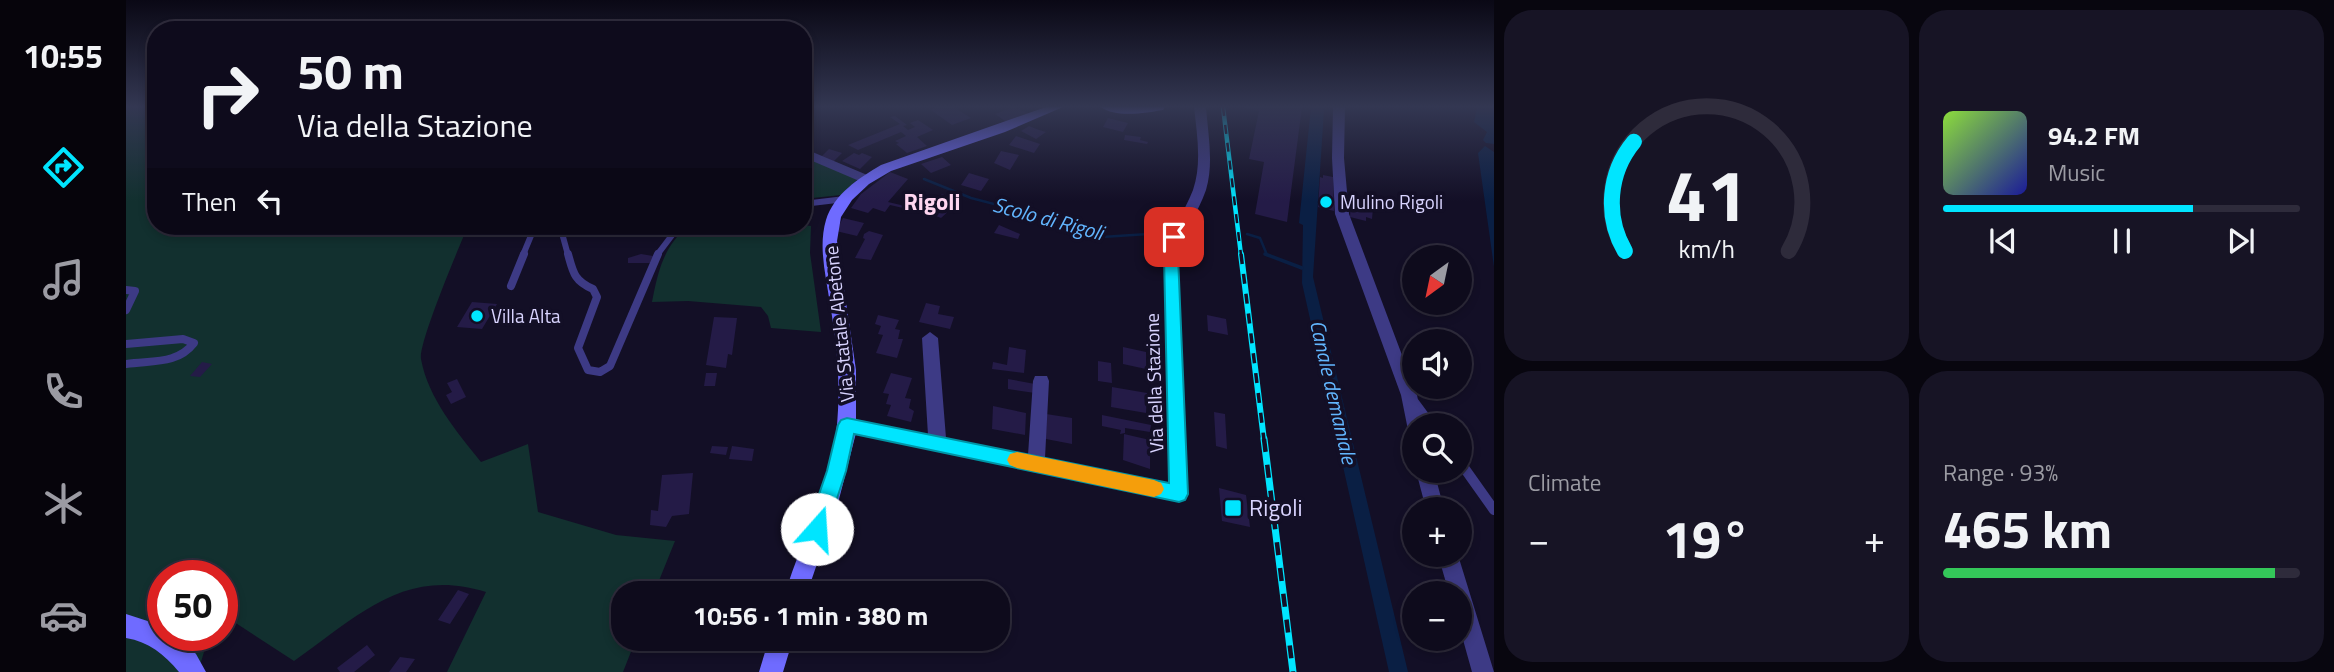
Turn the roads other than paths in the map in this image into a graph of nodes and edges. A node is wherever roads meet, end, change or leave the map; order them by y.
1 (975, 138) edge
2 (1202, 138) edge
3 (1338, 138) edge
4 (812, 156) edge
5 (868, 180) junction
6 (845, 199) junction
7 (812, 203) edge
8 (531, 235) edge
9 (562, 235) edge
10 (672, 235) edge
11 (511, 285) dead end
12 (126, 290) edge
13 (126, 310) edge
14 (930, 338) dead end
15 (126, 344) edge
16 (126, 364) edge
17 (1402, 376) edge
18 (1041, 381) dead end
19 (1412, 399) edge
20 (1423, 413) edge
21 (847, 425) junction
22 (939, 443) junction
23 (1037, 464) junction
24 (1472, 479) edge
25 (1494, 510) edge
26 (800, 581) edge
27 (126, 626) edge
28 (1472, 636) edge
29 (777, 651) edge
30 (194, 672) edge
31 (771, 672) edge
32 (1483, 672) edge

1 - 5 main road, Via Statale Abetone
2 - 23 street, Via della Stazione
3 - 17 street
4 - 5 street
5 - 6 main road, Via Statale Abetone
6 - 7 lane
6 - 21 main road, Via Statale Abetone
8 - 11 lane
9 - 10 lane
12 - 13 lane
14 - 22 street
15 - 16 lane
18 - 23 street
19 - 20 lane
21 - 22 street, Via della Stazione
21 - 26 main road, Via Statale Abetone
22 - 23 street, Via della Stazione
24 - 25 lane
27 - 30 main road
28 - 32 street
29 - 31 main road

